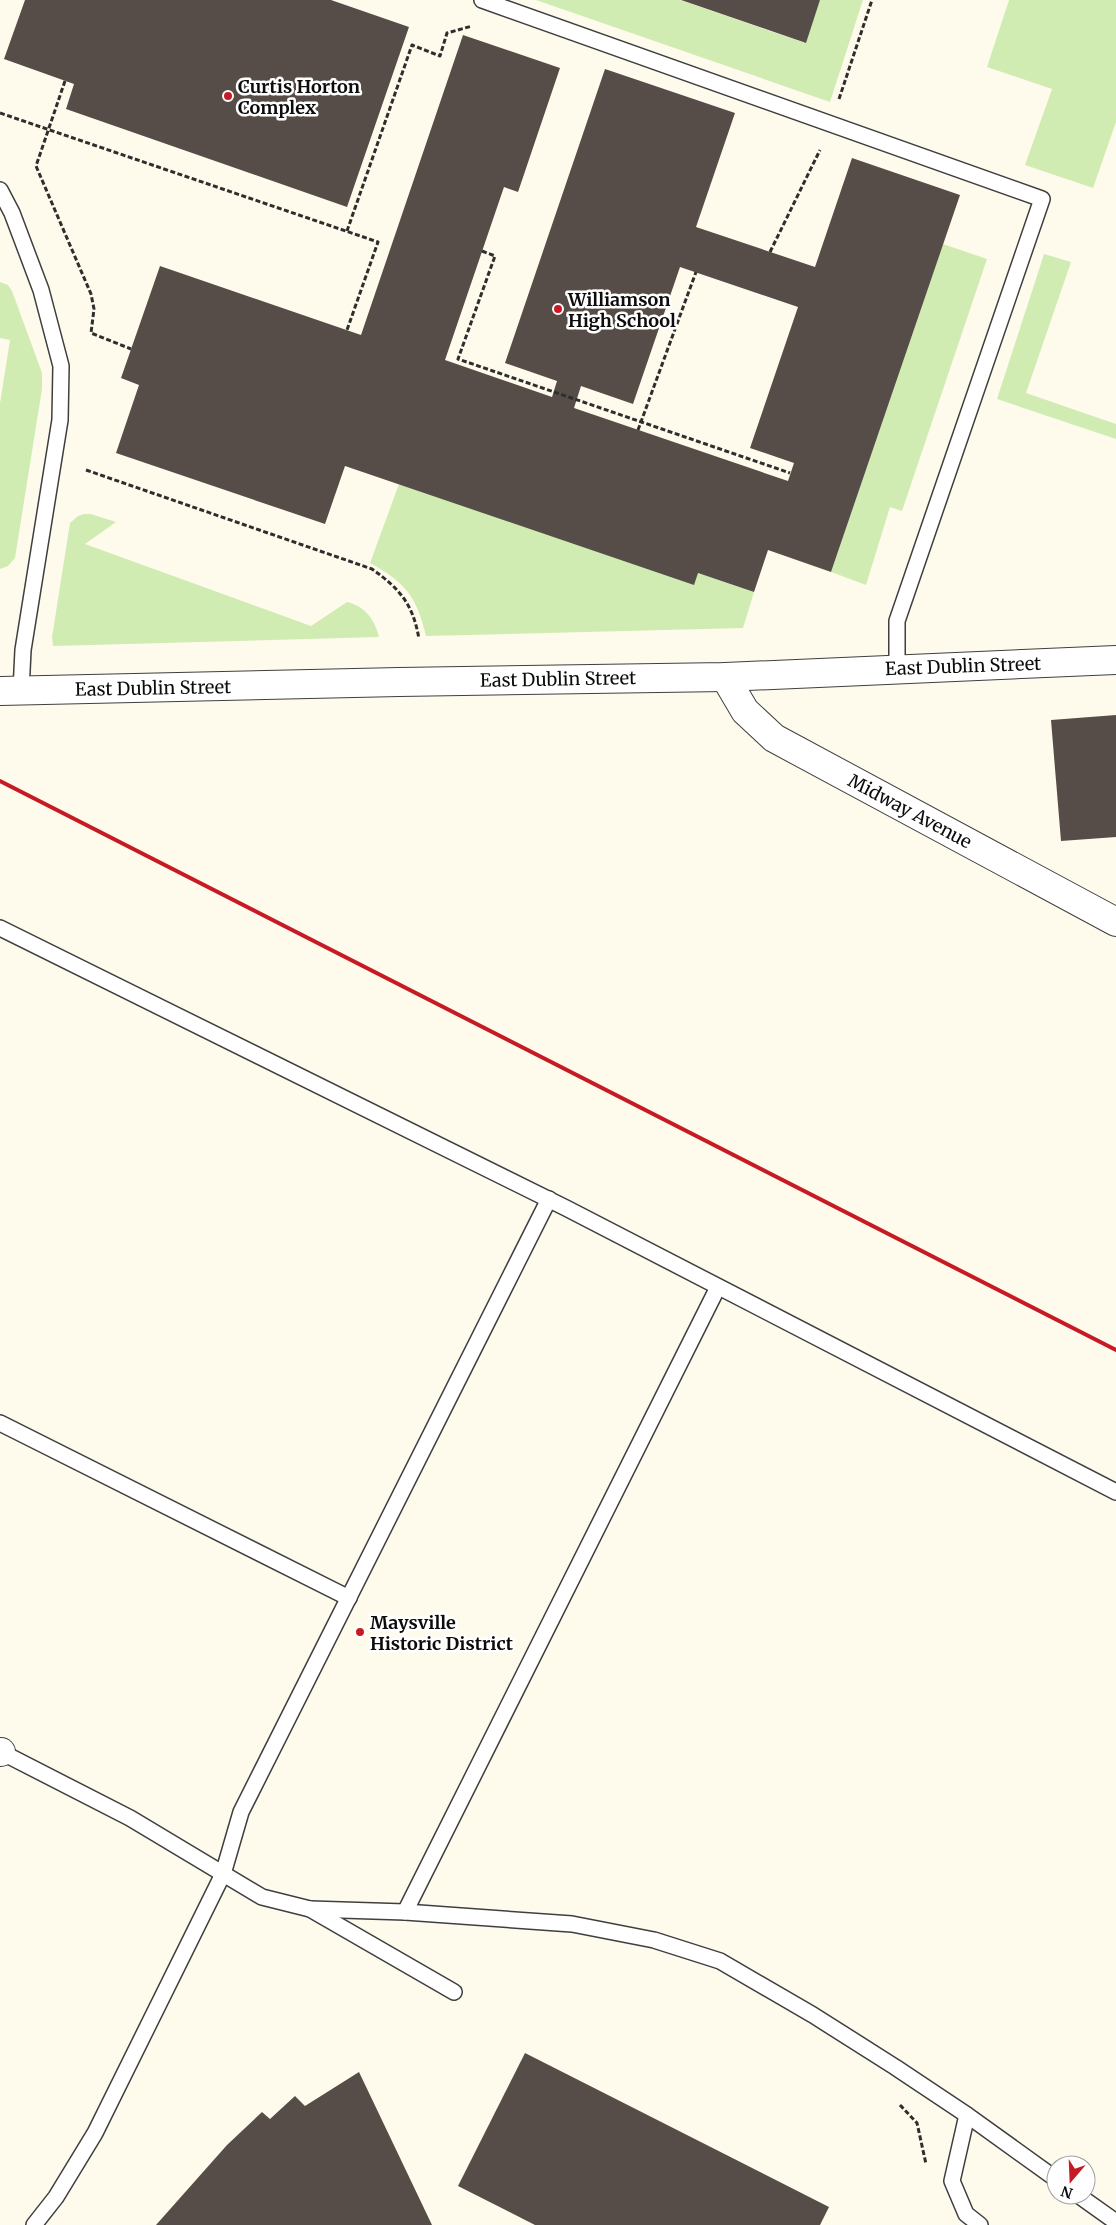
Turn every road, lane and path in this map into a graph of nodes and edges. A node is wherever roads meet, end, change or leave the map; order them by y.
1 (482, 0) edge
2 (481, 29) dead end
3 (65, 81) dead end
4 (0, 113) edge
5 (48, 129) junction
6 (0, 190) edge
7 (346, 231) junction
8 (482, 251) dead end
9 (696, 272) dead end
10 (348, 330) dead end
11 (131, 349) dead end
12 (641, 422) junction
13 (638, 430) dead end
14 (86, 470) dead end
15 (790, 473) dead end
16 (419, 639) dead end
17 (1116, 660) edge
18 (897, 669) junction
19 (725, 677) junction
20 (11, 691) edge
21 (1116, 922) edge
22 (0, 928) edge
23 (549, 1200) junction
24 (718, 1287) junction
25 (0, 1422) edge
26 (1116, 1492) edge
27 (349, 1598) junction
28 (0, 1753) edge
29 (223, 1874) junction
30 (310, 1909) junction
31 (405, 1912) junction
32 (454, 1992) dead end
33 (898, 2103) dead end
34 (967, 2115) junction
35 (928, 2169) dead end
36 (1046, 2172) edge
37 (1092, 2205) edge
38 (1116, 2222) edge
39 (34, 2225) edge
40 (980, 2225) edge

1 - 18 lane
2 - 7 path
3 - 5 path
4 - 5 path
5 - 7 path
5 - 11 path
6 - 20 lane
7 - 10 path
8 - 12 path
9 - 12 path
12 - 13 path
12 - 15 path
14 - 16 path
17 - 18 street, East Dublin Street
18 - 19 street, East Dublin Street
19 - 20 street, East Dublin Street
19 - 21 street, Midway Avenue
22 - 23 lane
23 - 24 lane
23 - 27 lane
24 - 26 lane
24 - 31 lane
25 - 27 lane
27 - 29 lane
28 - 29 lane
29 - 30 lane
29 - 39 lane
30 - 31 lane
30 - 32 lane
31 - 34 lane
33 - 35 path
34 - 36 lane
34 - 40 lane
37 - 38 lane

